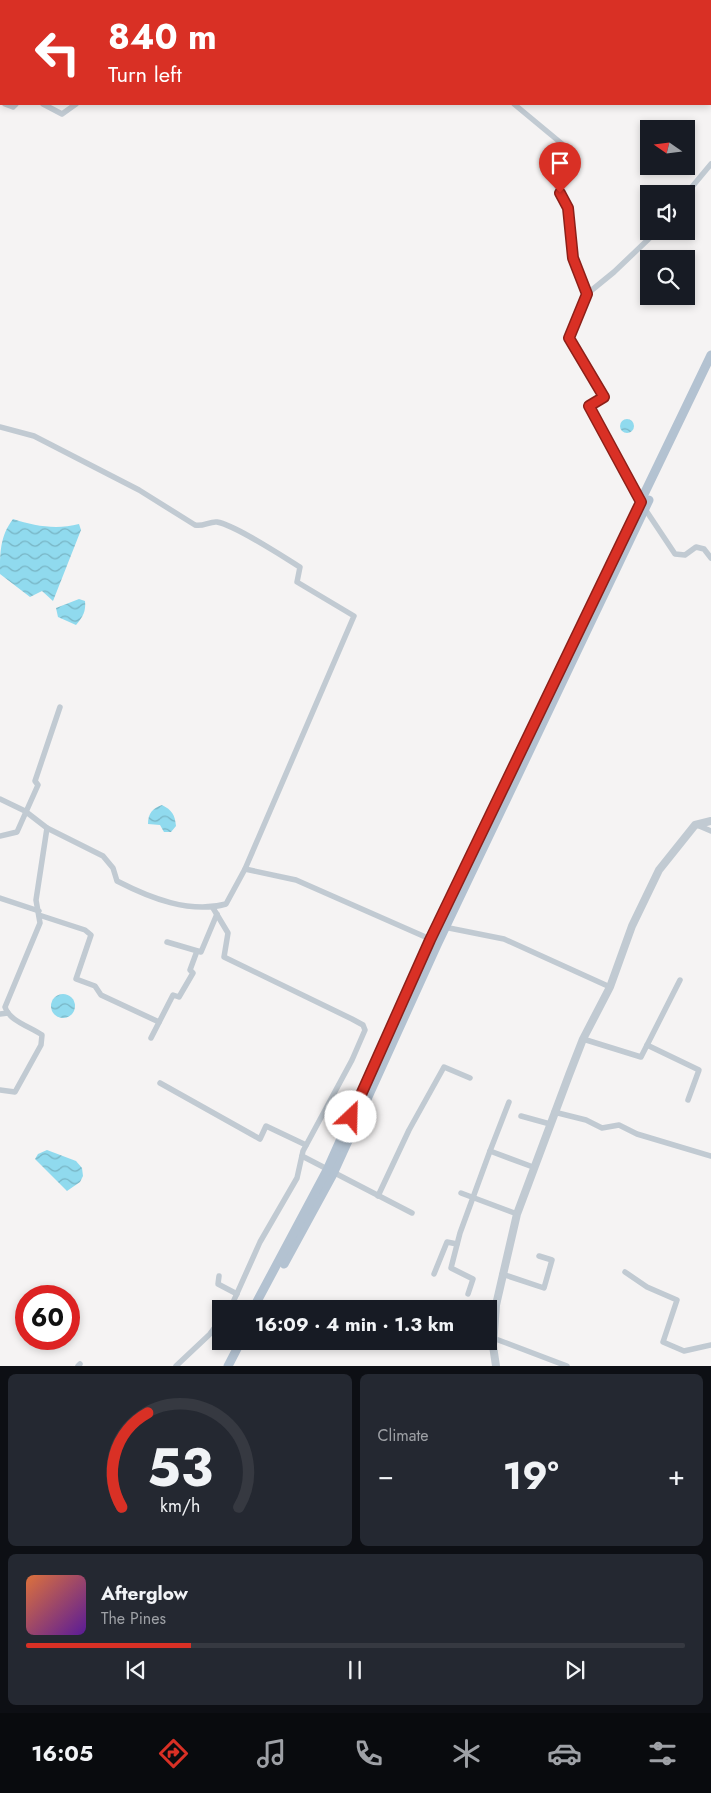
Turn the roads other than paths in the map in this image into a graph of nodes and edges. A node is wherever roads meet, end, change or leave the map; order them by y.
1 (45, 105) edge
2 (75, 105) edge
3 (515, 105) edge
4 (711, 164) edge
5 (694, 185) edge
6 (647, 240) edge
7 (587, 294) junction
8 (711, 355) edge
9 (711, 369) edge
10 (0, 427) edge
11 (643, 506) junction
12 (711, 558) edge
13 (60, 707) dead end
14 (0, 799) edge
15 (25, 811) junction
16 (711, 821) edge
17 (695, 825) junction
18 (48, 828) junction
19 (711, 831) edge
20 (0, 836) edge
21 (245, 869) junction
22 (0, 898) edge
23 (215, 911) junction
24 (39, 913) junction
25 (442, 926) junction
26 (430, 940) junction
27 (167, 942) dead end
28 (197, 951) junction
29 (680, 980) dead end
30 (610, 987) junction
31 (8, 1012) junction
32 (0, 1014) edge
33 (159, 1022) junction
34 (151, 1038) dead end
35 (583, 1039) junction
36 (647, 1045) junction
37 (470, 1078) dead end
38 (160, 1083) dead end
39 (0, 1090) edge
40 (688, 1100) dead end
41 (509, 1102) dead end
42 (554, 1112) junction
43 (521, 1116) dead end
44 (550, 1124) junction
45 (306, 1145) junction
46 (490, 1151) junction
47 (302, 1156) junction
48 (711, 1156) edge
49 (533, 1167) junction
50 (330, 1172) junction
51 (461, 1193) dead end
52 (378, 1196) junction
53 (472, 1198) junction
54 (412, 1214) dead end
55 (516, 1214) junction
56 (457, 1244) junction
57 (539, 1256) dead end
58 (625, 1272) dead end
59 (434, 1274) dead end
60 (502, 1274) junction
61 (219, 1276) dead end
62 (237, 1294) junction
63 (468, 1294) dead end
64 (234, 1300) edge
65 (258, 1300) edge
66 (264, 1300) edge
67 (497, 1300) edge
68 (212, 1331) edge
69 (497, 1340) edge
70 (711, 1345) edge
71 (230, 1350) edge
72 (237, 1350) edge
73 (494, 1350) edge
74 (176, 1366) edge
75 (222, 1366) edge
76 (228, 1366) edge
77 (496, 1366) edge
78 (567, 1366) edge

1 - 2 street
3 - 7 street
4 - 5 street
6 - 7 street
7 - 11 street
8 - 11 main road
9 - 11 main road
10 - 21 street
11 - 12 street
11 - 25 main road
13 - 15 street
14 - 15 street
15 - 18 street
15 - 20 street
16 - 17 street
17 - 19 street
17 - 30 street
18 - 23 street
18 - 24 street
21 - 23 street
21 - 26 street
22 - 24 street
23 - 28 street
23 - 45 street
24 - 31 street
24 - 33 street
25 - 26 main road
25 - 30 street
25 - 50 main road
26 - 50 main road
27 - 28 street
28 - 33 street
29 - 36 street
30 - 35 street
31 - 32 street
31 - 39 street
33 - 34 street
35 - 36 street
35 - 42 street
36 - 40 street
37 - 52 street
38 - 45 street
41 - 46 street
42 - 44 street
42 - 48 street
43 - 44 street
44 - 49 street
45 - 47 street
46 - 49 street
46 - 53 street
47 - 50 street
47 - 62 street
49 - 55 street
50 - 52 street
50 - 65 main road
50 - 66 main road
51 - 53 street
52 - 54 street
53 - 55 street
53 - 56 street
55 - 60 street
56 - 59 street
56 - 63 street
57 - 60 street
58 - 70 street
60 - 67 street
61 - 62 street
62 - 64 street
68 - 74 street
69 - 78 street
71 - 75 main road
72 - 76 main road
73 - 77 street

